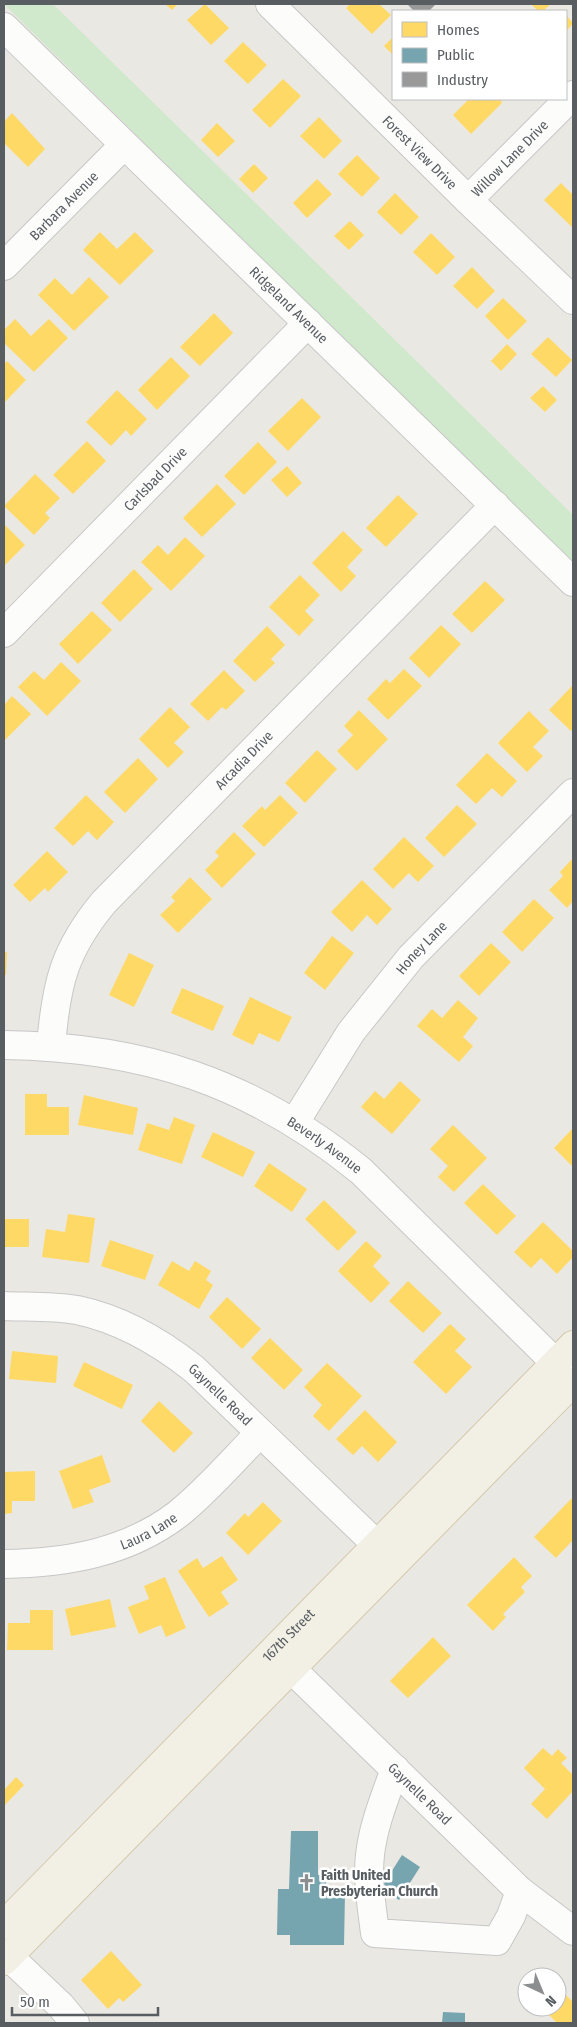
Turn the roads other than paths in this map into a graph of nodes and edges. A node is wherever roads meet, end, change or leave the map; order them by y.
1 (270, 4) edge
2 (4, 27) edge
3 (573, 95) edge
4 (124, 145) junction
5 (468, 200) junction
6 (4, 266) edge
7 (573, 300) edge
8 (308, 323) junction
9 (495, 505) junction
10 (573, 582) edge
11 (4, 633) edge
12 (573, 793) edge
13 (4, 1045) edge
14 (51, 1046) junction
15 (295, 1122) junction
16 (4, 1306) edge
17 (569, 1367) edge
18 (260, 1433) junction
19 (376, 1544) junction
20 (4, 1564) edge
21 (394, 1564) junction
22 (272, 1650) junction
23 (291, 1669) junction
24 (395, 1769) junction
25 (520, 1891) junction
26 (4, 1925) edge
27 (573, 1932) edge
28 (6, 1958) edge
29 (75, 2023) edge

1 - 5 street, Forest View Drive
2 - 4 street, Ridgeland Avenue
3 - 5 street, Willow Lane Drive
4 - 6 street, Barbara Avenue
4 - 8 street, Ridgeland Avenue
5 - 7 street, Forest View Drive
8 - 9 street, Ridgeland Avenue
8 - 11 street, Carlsbad Drive
9 - 10 street, Ridgeland Avenue
9 - 14 street, Arcadia Drive
12 - 15 street, Honey Lane
13 - 14 street, Beverly Avenue
14 - 15 street, Beverly Avenue
15 - 17 street, Beverly Avenue
16 - 18 street, Gaynelle Road
17 - 19 main road, 167th Street
17 - 21 main road, 167th Street
18 - 19 street, Gaynelle Road
18 - 20 street, Laura Lane
19 - 21 street, Gaynelle Road
19 - 22 main road, 167th Street
21 - 23 main road, 167th Street
22 - 23 street, Gaynelle Road
22 - 26 main road, 167th Street
23 - 24 street, Gaynelle Road
23 - 28 main road, 167th Street
24 - 25 street, Gaynelle Road
24 - 25 street
25 - 27 street, Gaynelle Road
28 - 29 street

